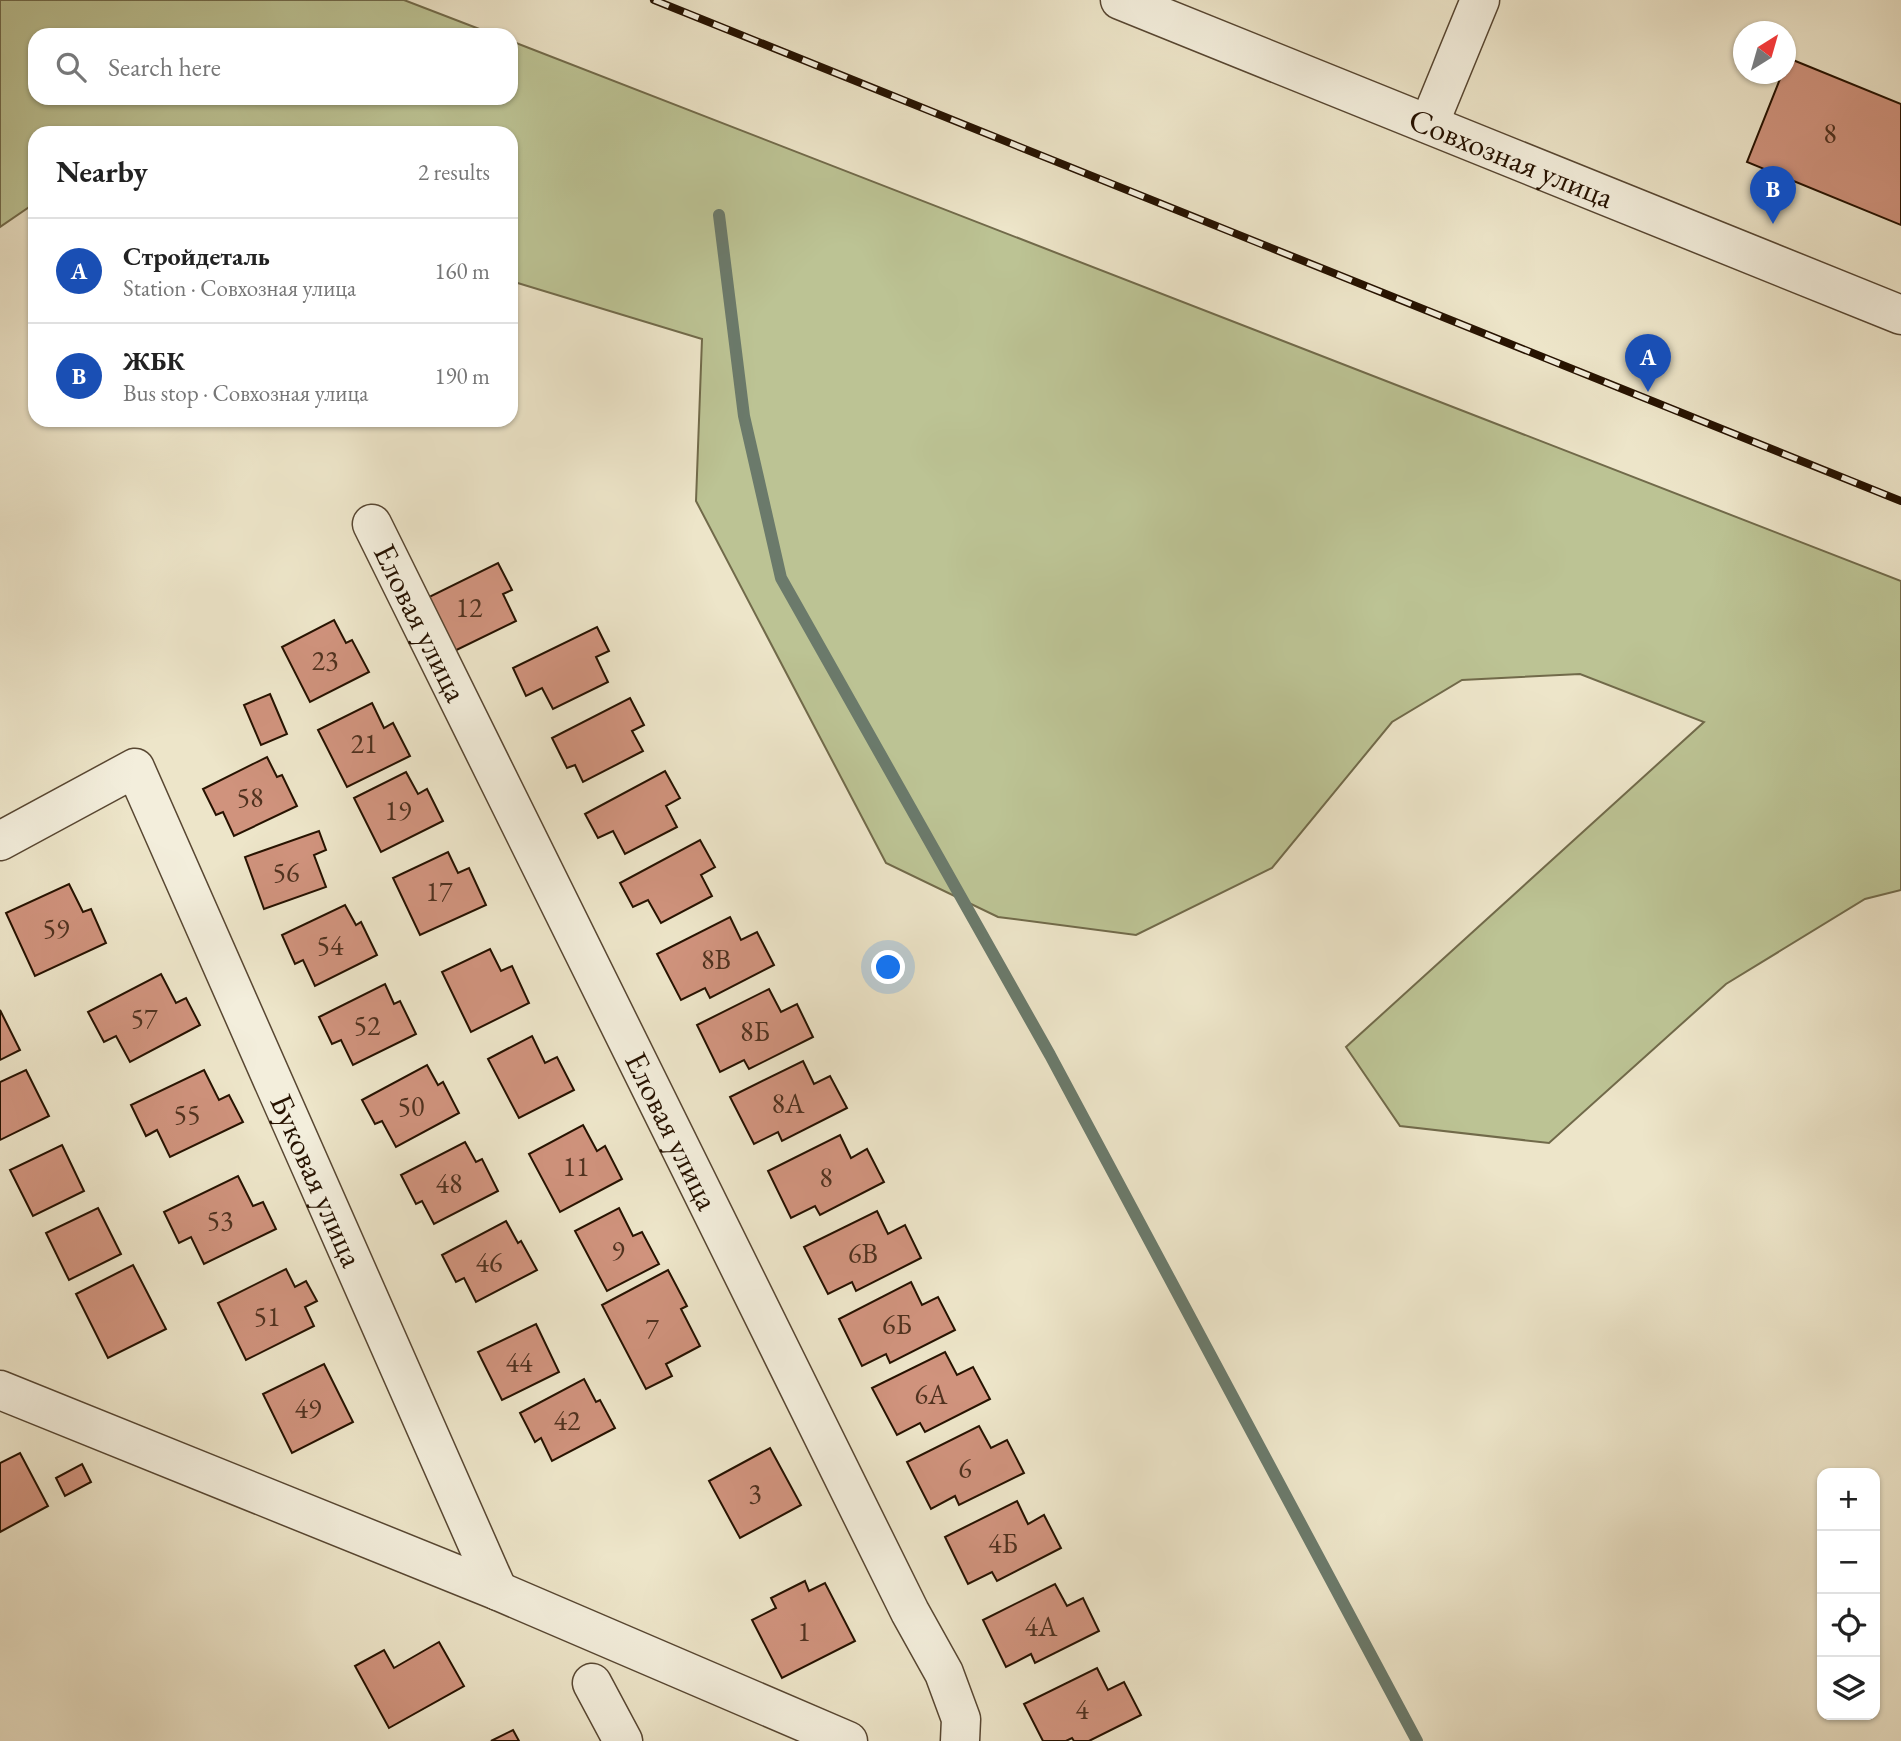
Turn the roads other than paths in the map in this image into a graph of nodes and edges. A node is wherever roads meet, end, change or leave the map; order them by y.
1 (1120, 0) edge
2 (1480, 0) edge
3 (1429, 124) junction
4 (1901, 314) edge
5 (372, 524) dead end
6 (0, 841) edge
7 (0, 1390) edge
8 (498, 1591) junction
9 (592, 1683) dead end
10 (623, 1741) edge
11 (848, 1741) edge
12 (960, 1741) edge

1 - 3 street, Совхозная улица
2 - 3 street
3 - 4 street, Совхозная улица
5 - 12 street, Еловая улица
6 - 8 street, Буковая улица
7 - 8 street
8 - 11 street
9 - 10 street

